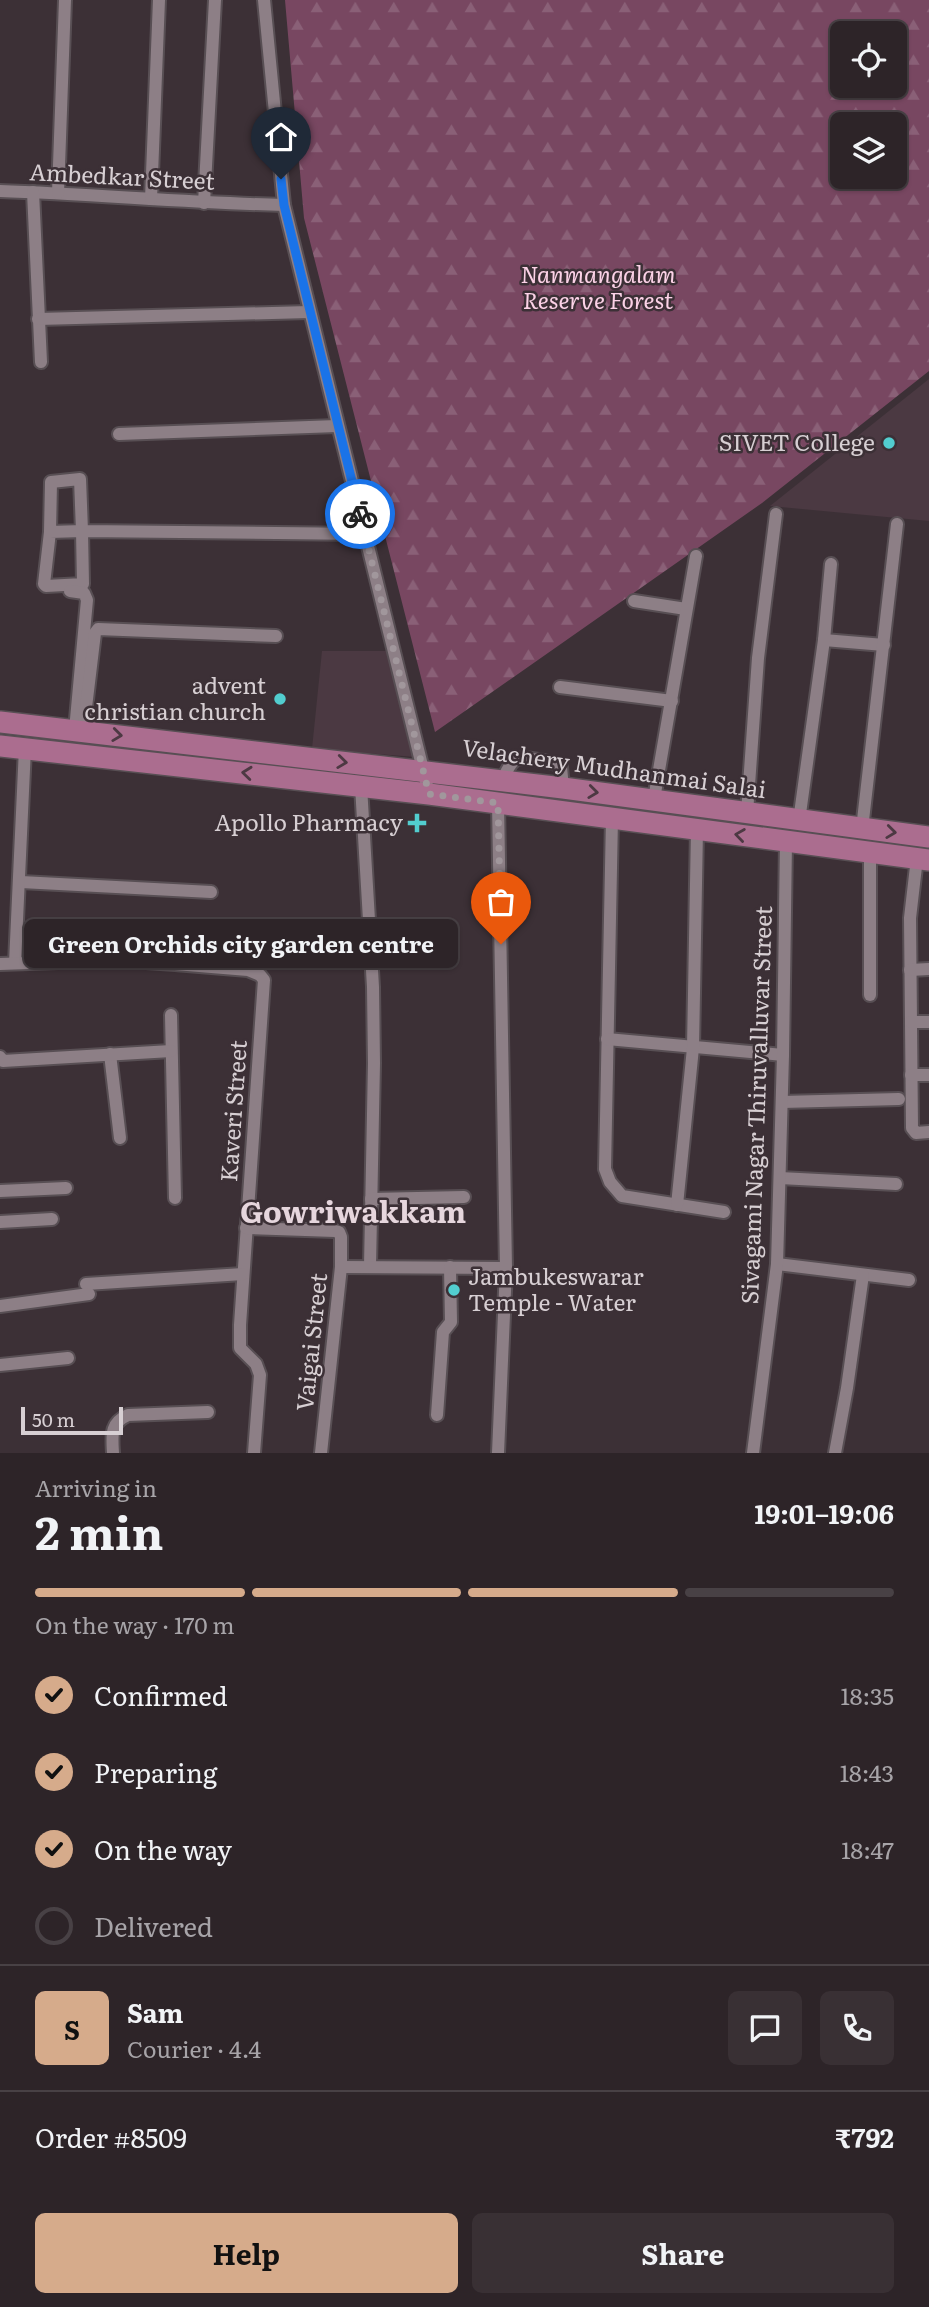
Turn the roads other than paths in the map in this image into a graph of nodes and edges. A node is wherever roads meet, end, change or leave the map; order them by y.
1 (65, 0) edge
2 (159, 0) edge
3 (215, 0) edge
4 (264, 0) edge
5 (0, 191) edge
6 (33, 192) junction
7 (58, 193) junction
8 (151, 199) junction
9 (204, 203) junction
10 (284, 205) junction
11 (309, 312) junction
12 (38, 319) junction
13 (41, 362) dead end
14 (337, 426) junction
15 (119, 434) dead end
16 (776, 514) dead end
17 (897, 524) dead end
18 (82, 531) junction
19 (50, 532) junction
20 (365, 534) junction
21 (696, 556) dead end
22 (831, 564) dead end
23 (51, 590) dead end
24 (634, 601) dead end
25 (686, 609) junction
26 (276, 636) dead end
27 (824, 640) junction
28 (884, 645) junction
29 (560, 687) dead end
30 (672, 701) junction
31 (0, 722) edge
32 (79, 731) junction
33 (0, 746) edge
34 (25, 748) junction
35 (425, 771) junction
36 (361, 786) junction
37 (429, 794) junction
38 (654, 799) junction
39 (498, 803) junction
40 (747, 813) junction
41 (612, 818) junction
42 (799, 821) junction
43 (696, 829) junction
44 (863, 829) junction
45 (929, 837) edge
46 (786, 841) junction
47 (870, 852) junction
48 (923, 859) edge
49 (20, 882) junction
50 (211, 892) dead end
51 (15, 963) junction
52 (0, 964) edge
53 (929, 969) edge
54 (910, 970) junction
55 (870, 995) dead end
56 (171, 1014) dead end
57 (929, 1022) edge
58 (911, 1023) junction
59 (607, 1039) junction
60 (693, 1048) junction
61 (171, 1051) junction
62 (110, 1054) junction
63 (783, 1055) junction
64 (0, 1057) edge
65 (929, 1074) edge
66 (911, 1075) junction
67 (899, 1099) dead end
68 (782, 1102) junction
69 (929, 1132) edge
70 (120, 1138) dead end
71 (780, 1178) junction
72 (896, 1184) dead end
73 (66, 1188) dead end
74 (0, 1191) edge
75 (464, 1197) dead end
76 (175, 1198) dead end
77 (371, 1199) junction
78 (677, 1205) junction
79 (724, 1212) dead end
80 (52, 1219) dead end
81 (0, 1222) edge
82 (246, 1228) junction
83 (777, 1264) junction
84 (370, 1266) junction
85 (341, 1267) junction
86 (450, 1267) junction
87 (506, 1268) junction
88 (243, 1274) junction
89 (863, 1275) junction
90 (909, 1280) dead end
91 (0, 1307) edge
92 (68, 1358) dead end
93 (0, 1365) edge
94 (208, 1412) dead end
95 (437, 1415) dead end
96 (113, 1453) edge
97 (254, 1453) edge
98 (321, 1453) edge
99 (498, 1453) edge
100 (753, 1453) edge
101 (835, 1453) edge

1 - 7 street
2 - 8 street
3 - 9 street
4 - 10 street
5 - 6 street, Ambedkar Street
6 - 7 street, Ambedkar Street
6 - 12 street
7 - 8 street, Ambedkar Street
8 - 9 street, Ambedkar Street
9 - 10 street, Ambedkar Street
10 - 11 street
11 - 12 street
11 - 14 street
12 - 13 street
14 - 15 street
14 - 20 street
16 - 40 street
17 - 28 street
18 - 19 street
18 - 19 street
18 - 19 street
18 - 20 street
20 - 35 street
21 - 25 street
22 - 27 street
23 - 32 street
24 - 25 street
25 - 30 street
26 - 32 street
27 - 28 street
27 - 42 street
28 - 44 street
29 - 30 street
30 - 38 street
31 - 32 main road, Velachery Mudhanmai Salai
32 -> 35 main road, Velachery Mudhanmai Salai
33 - 34 main road, Velachery Mudhanmai Salai
36 -> 34 main road, Velachery Mudhanmai Salai
34 - 49 street
35 - 37 street
35 -> 38 main road, Velachery Mudhanmai Salai
36 - 37 main road, Velachery Mudhanmai Salai
36 - 77 street
37 - 39 main road, Velachery Mudhanmai Salai
38 - 40 main road, Velachery Mudhanmai Salai
39 - 41 main road, Velachery Mudhanmai Salai
39 - 87 street
40 - 42 main road, Velachery Mudhanmai Salai
41 - 43 main road, Velachery Mudhanmai Salai
41 - 59 street
42 - 44 main road, Velachery Mudhanmai Salai
46 -> 43 main road, Velachery Mudhanmai Salai
43 - 60 street
44 -> 45 main road, Velachery Mudhanmai Salai
46 - 47 main road, Velachery Mudhanmai Salai
46 - 63 street, Sivagami Nagar Thiruvalluvar Street
47 - 48 main road, Velachery Mudhanmai Salai
47 - 55 street
48 - 54 street
49 - 50 street
49 - 51 street
51 - 52 street
51 - 82 street, Kaveri Street
53 - 54 street
54 - 58 street
56 - 61 street
57 - 58 street
58 - 66 street
59 - 60 street
59 - 78 street
60 - 63 street
60 - 78 street
61 - 62 street
61 - 76 street
62 - 64 street
62 - 70 street
63 - 68 street, Sivagami Nagar Thiruvalluvar Street
65 - 66 street
66 - 69 street
67 - 68 street
68 - 71 street, Sivagami Nagar Thiruvalluvar Street
71 - 72 street
71 - 83 street, Sivagami Nagar Thiruvalluvar Street
73 - 74 street
75 - 77 street
77 - 84 street
78 - 79 street
80 - 81 street
82 - 85 street, Vaigai Street
82 - 88 street, Kaveri Street
83 - 89 street
83 - 100 street, Sivagami Nagar Thiruvalluvar Street
84 - 85 street
84 - 86 street
85 - 98 street, Vaigai Street
86 - 87 street
86 - 95 street
87 - 99 street
88 - 91 street
88 - 97 street, Kaveri Street
89 - 90 street
89 - 101 street
92 - 93 street
94 - 96 street

